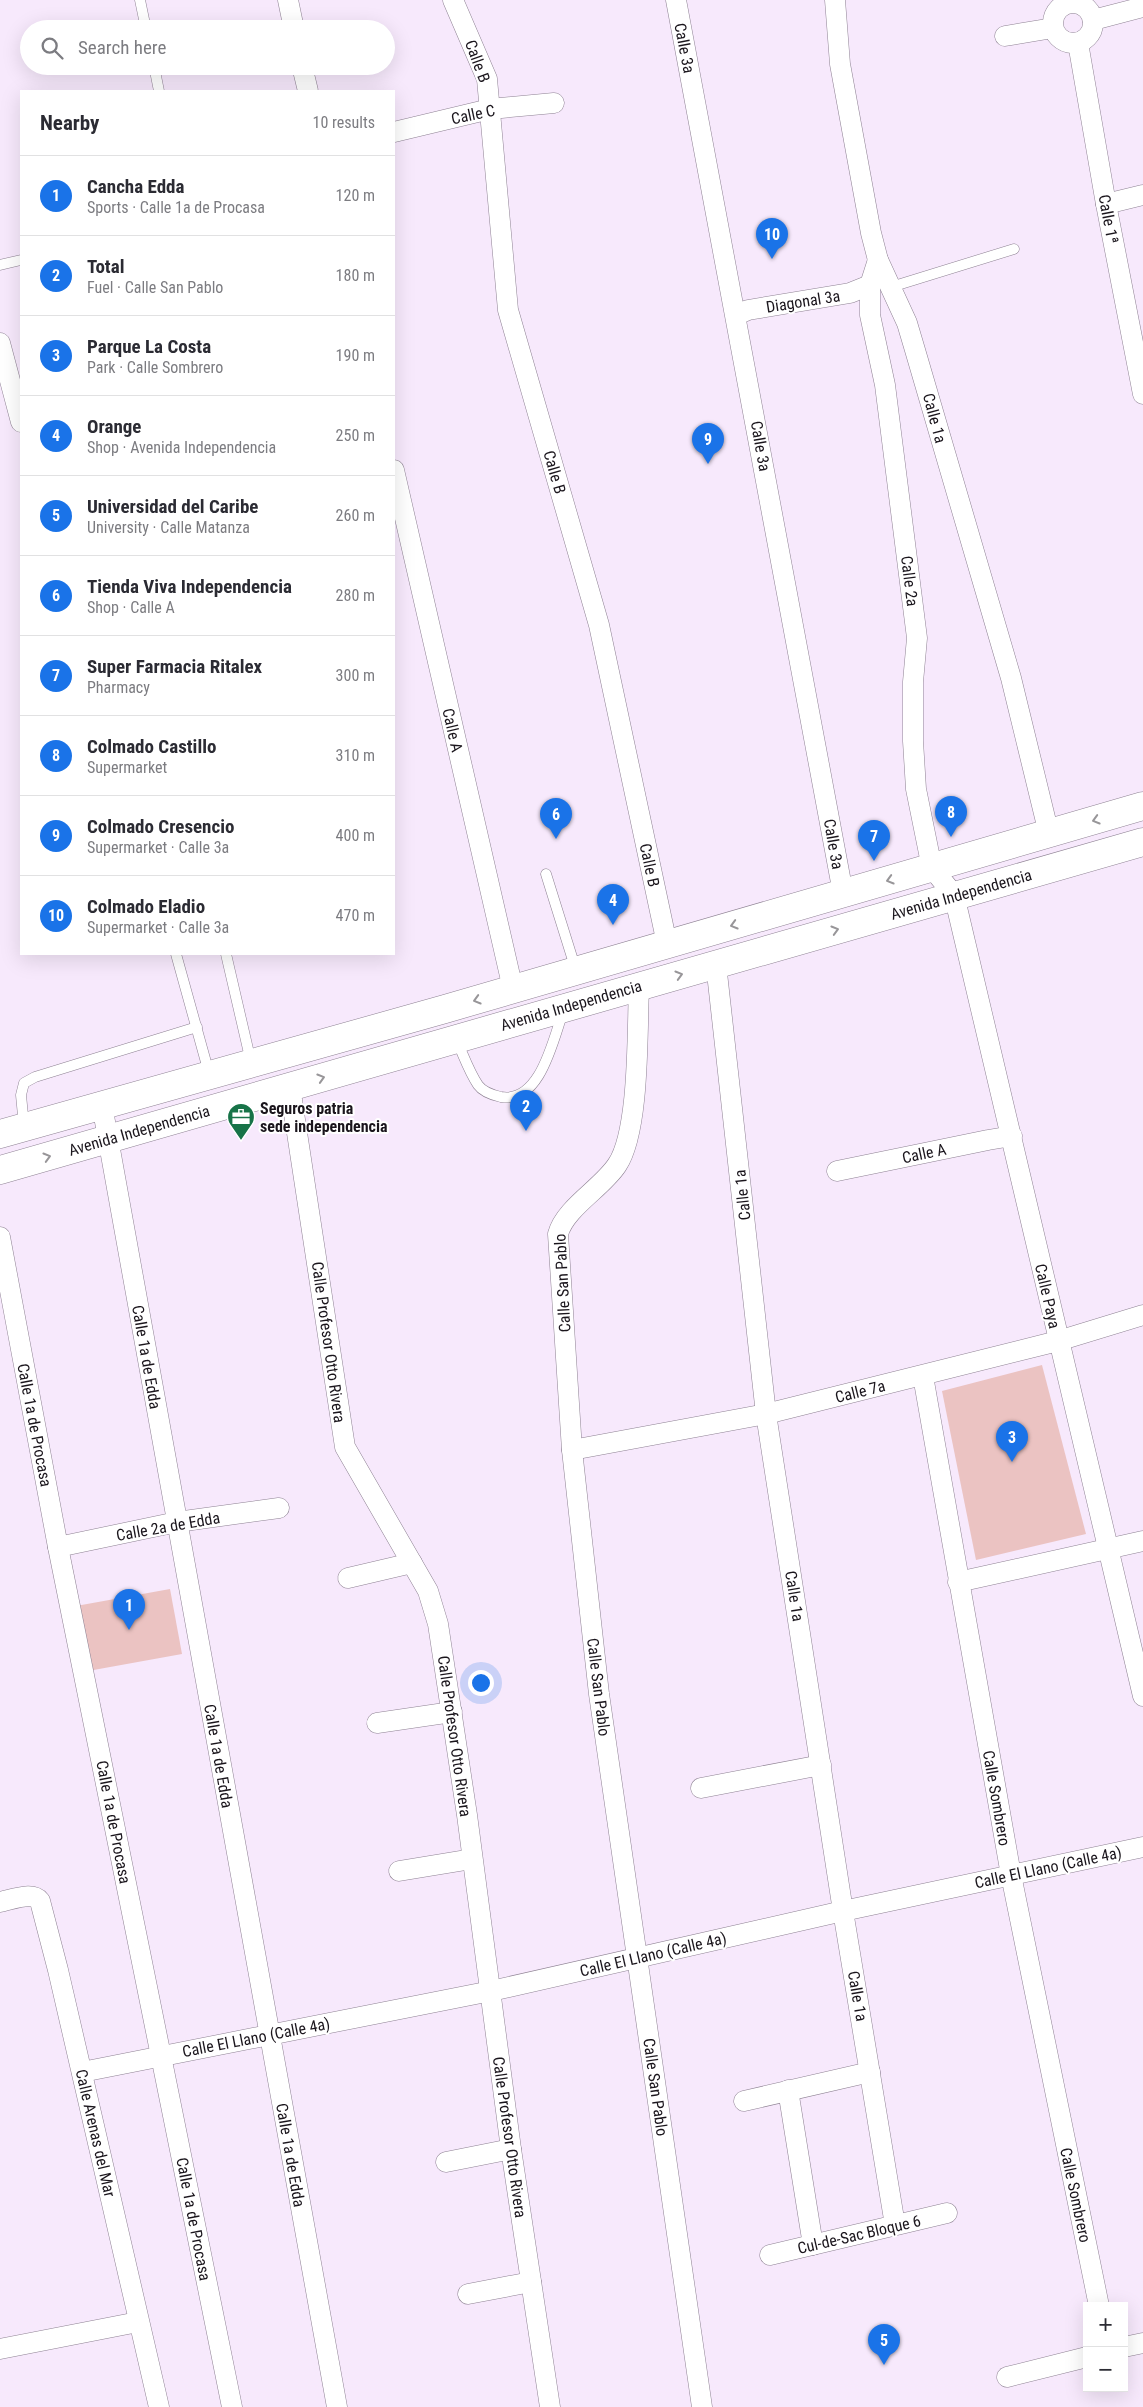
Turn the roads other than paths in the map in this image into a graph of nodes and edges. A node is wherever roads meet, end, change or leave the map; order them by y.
1 (140, 0) edge
2 (288, 0) edge
3 (453, 0) edge
4 (676, 0) edge
5 (835, 0) edge
6 (1071, 1) edge
7 (1143, 7) edge
8 (144, 20) edge
9 (292, 20) edge
10 (1093, 20) junction
11 (1053, 28) junction
12 (1005, 36) dead end
13 (1078, 43) junction
14 (156, 75) edge
15 (304, 75) edge
16 (159, 90) edge
17 (308, 90) edge
18 (554, 103) dead end
19 (490, 109) junction
20 (395, 132) edge
21 (1143, 195) edge
22 (1106, 204) junction
23 (1014, 249) dead end
24 (20, 260) edge
25 (878, 260) junction
26 (0, 265) edge
27 (870, 285) junction
28 (890, 287) junction
29 (736, 315) junction
30 (0, 343) edge
31 (1142, 383) edge
32 (20, 418) edge
33 (395, 474) edge
34 (1143, 806) edge
35 (1049, 834) junction
36 (1143, 842) edge
37 (932, 868) junction
38 (546, 874) dead end
39 (843, 893) junction
40 (954, 895) junction
41 (668, 944) junction
42 (176, 955) edge
43 (226, 955) edge
44 (716, 964) junction
45 (566, 973) junction
46 (638, 986) junction
47 (513, 989) junction
48 (565, 1007) junction
49 (380, 1027) junction
50 (196, 1028) junction
51 (456, 1038) junction
52 (388, 1058) junction
53 (251, 1063) junction
54 (210, 1075) junction
55 (290, 1087) junction
56 (102, 1105) junction
57 (12, 1130) edge
58 (1012, 1136) junction
59 (108, 1139) junction
60 (0, 1170) edge
61 (837, 1171) dead end
62 (0, 1237) edge
63 (1143, 1315) edge
64 (1058, 1341) junction
65 (923, 1376) junction
66 (766, 1414) junction
67 (572, 1450) junction
68 (279, 1508) dead end
69 (177, 1522) junction
70 (1143, 1540) edge
71 (58, 1547) junction
72 (1109, 1549) junction
73 (412, 1563) junction
74 (348, 1578) dead end
75 (958, 1582) junction
76 (1143, 1696) edge
77 (452, 1712) junction
78 (377, 1723) dead end
79 (821, 1765) junction
80 (701, 1788) dead end
81 (1143, 1847) edge
82 (472, 1859) junction
83 (399, 1871) dead end
84 (1011, 1875) junction
85 (0, 1902) edge
86 (843, 1911) junction
87 (638, 1957) junction
88 (491, 1991) junction
89 (269, 2035) junction
90 (161, 2056) junction
91 (82, 2072) junction
92 (870, 2072) junction
93 (788, 2090) junction
94 (744, 2101) dead end
95 (511, 2149) junction
96 (446, 2162) dead end
97 (948, 2213) dead end
98 (895, 2225) junction
99 (813, 2245) junction
100 (770, 2255) dead end
101 (531, 2282) junction
102 (468, 2294) dead end
103 (1098, 2302) edge
104 (138, 2322) junction
105 (1143, 2343) edge
106 (1128, 2346) edge
107 (0, 2349) edge
108 (1083, 2358) edge
109 (1007, 2377) dead end
110 (159, 2407) edge
111 (232, 2407) edge
112 (337, 2407) edge
113 (550, 2407) edge
114 (702, 2407) edge

1 - 8 lane
2 - 9 street
3 - 19 street, Calle B
4 - 29 street, Calle 3a
5 - 25 street, Calle 1a
6 - 10 street
6 - 11 street
7 - 10 street
10 - 13 street
11 - 12 street
11 - 13 street
13 - 22 street, Calle 1ª
14 - 16 lane
15 - 17 street
18 - 19 street, Calle C
19 - 20 street, Calle C
19 - 41 street, Calle B
21 - 22 street
22 - 31 street, Calle 1ª
23 - 28 lane
24 - 26 lane
25 - 27 street, Calle 2a
25 - 28 street, Calle 1a
27 - 29 street, Diagonal 3a
27 - 37 street, Calle 2a
28 - 35 street, Calle 1a
29 - 39 street, Calle 3a
30 - 32 street
33 - 47 street, Calle A
34 -> 35 main road, Avenida Independencia
35 - 37 main road, Avenida Independencia
36 - 40 main road, Avenida Independencia
37 -> 39 main road, Avenida Independencia
37 - 40 street, Calle 2a
38 - 45 lane
39 -> 41 main road, Avenida Independencia
44 -> 40 main road, Avenida Independencia
40 - 58 street, Calle Paya
41 - 45 main road, Avenida Independencia
42 - 50 lane
43 - 53 lane
46 -> 44 main road, Avenida Independencia
44 - 66 street, Calle 1a
45 - 47 main road, Avenida Independencia
45 - 48 main road
46 - 48 main road, Avenida Independencia
46 - 67 street, Calle San Pablo
47 -> 49 main road, Avenida Independencia
48 - 51 main road, Avenida Independencia
48 - 51 lane
49 - 52 main road
49 - 53 main road, Avenida Independencia
50 - 54 lane
50 - 57 lane
51 - 52 main road, Avenida Independencia
55 -> 52 main road, Avenida Independencia
53 - 54 main road, Avenida Independencia
54 - 56 main road, Avenida Independencia
55 - 59 main road, Avenida Independencia
55 - 73 street, Calle Profesor Otto Rivera
56 - 57 main road, Avenida Independencia
56 - 59 street, Calle 1a de Edda
58 - 61 street, Calle A
58 - 64 street, Calle Paya
60 -> 59 main road, Avenida Independencia
59 - 69 street, Calle 1a de Edda
62 - 71 street, Calle 1a de Procasa
63 - 64 street, Calle 7a
64 - 65 street, Calle 7a
64 - 72 street, Calle Paya
65 - 66 street, Calle 7a
65 - 75 street, Calle Sombrero
66 - 67 street, Calle 7a
66 - 79 street, Calle 1a
67 - 87 street, Calle San Pablo
68 - 69 street, Calle 2a de Edda
69 - 71 street, Calle 2a de Edda
69 - 89 street, Calle 1a de Edda
70 - 72 street
71 - 90 street, Calle 1a de Procasa
72 - 75 street
72 - 76 street, Calle Paya
73 - 74 street
73 - 77 street, Calle Profesor Otto Rivera
75 - 84 street, Calle Sombrero
77 - 78 street
77 - 82 street, Calle Profesor Otto Rivera
79 - 80 street
79 - 86 street, Calle 1a
81 - 84 street, Calle El Llano (Calle 4a)
82 - 83 street
82 - 88 street, Calle Profesor Otto Rivera
84 - 86 street, Calle El Llano (Calle 4a)
84 - 103 street, Calle Sombrero
85 - 91 street, Calle Arenas del Mar
86 - 87 street, Calle El Llano (Calle 4a)
86 - 92 street, Calle 1a
87 - 88 street, Calle El Llano (Calle 4a)
87 - 114 street, Calle San Pablo
88 - 89 street, Calle El Llano (Calle 4a)
88 - 95 street, Calle Profesor Otto Rivera
89 - 90 street, Calle El Llano (Calle 4a)
89 - 112 street, Calle 1a de Edda
90 - 91 street, Calle El Llano (Calle 4a)
90 - 111 street, Calle 1a de Procasa
91 - 104 street, Calle Arenas del Mar
92 - 93 street
92 - 98 street, Calle 1a
93 - 94 street
93 - 99 street
95 - 96 street
95 - 101 street, Calle Profesor Otto Rivera
97 - 98 street, Cul-de-Sac Bloque 6
98 - 99 street, Cul-de-Sac Bloque 6
99 - 100 street, Cul-de-Sac Bloque 6
101 - 102 street
101 - 113 street, Calle Profesor Otto Rivera
104 - 107 street
104 - 110 street, Calle Arenas del Mar
105 - 106 street
108 - 109 street

